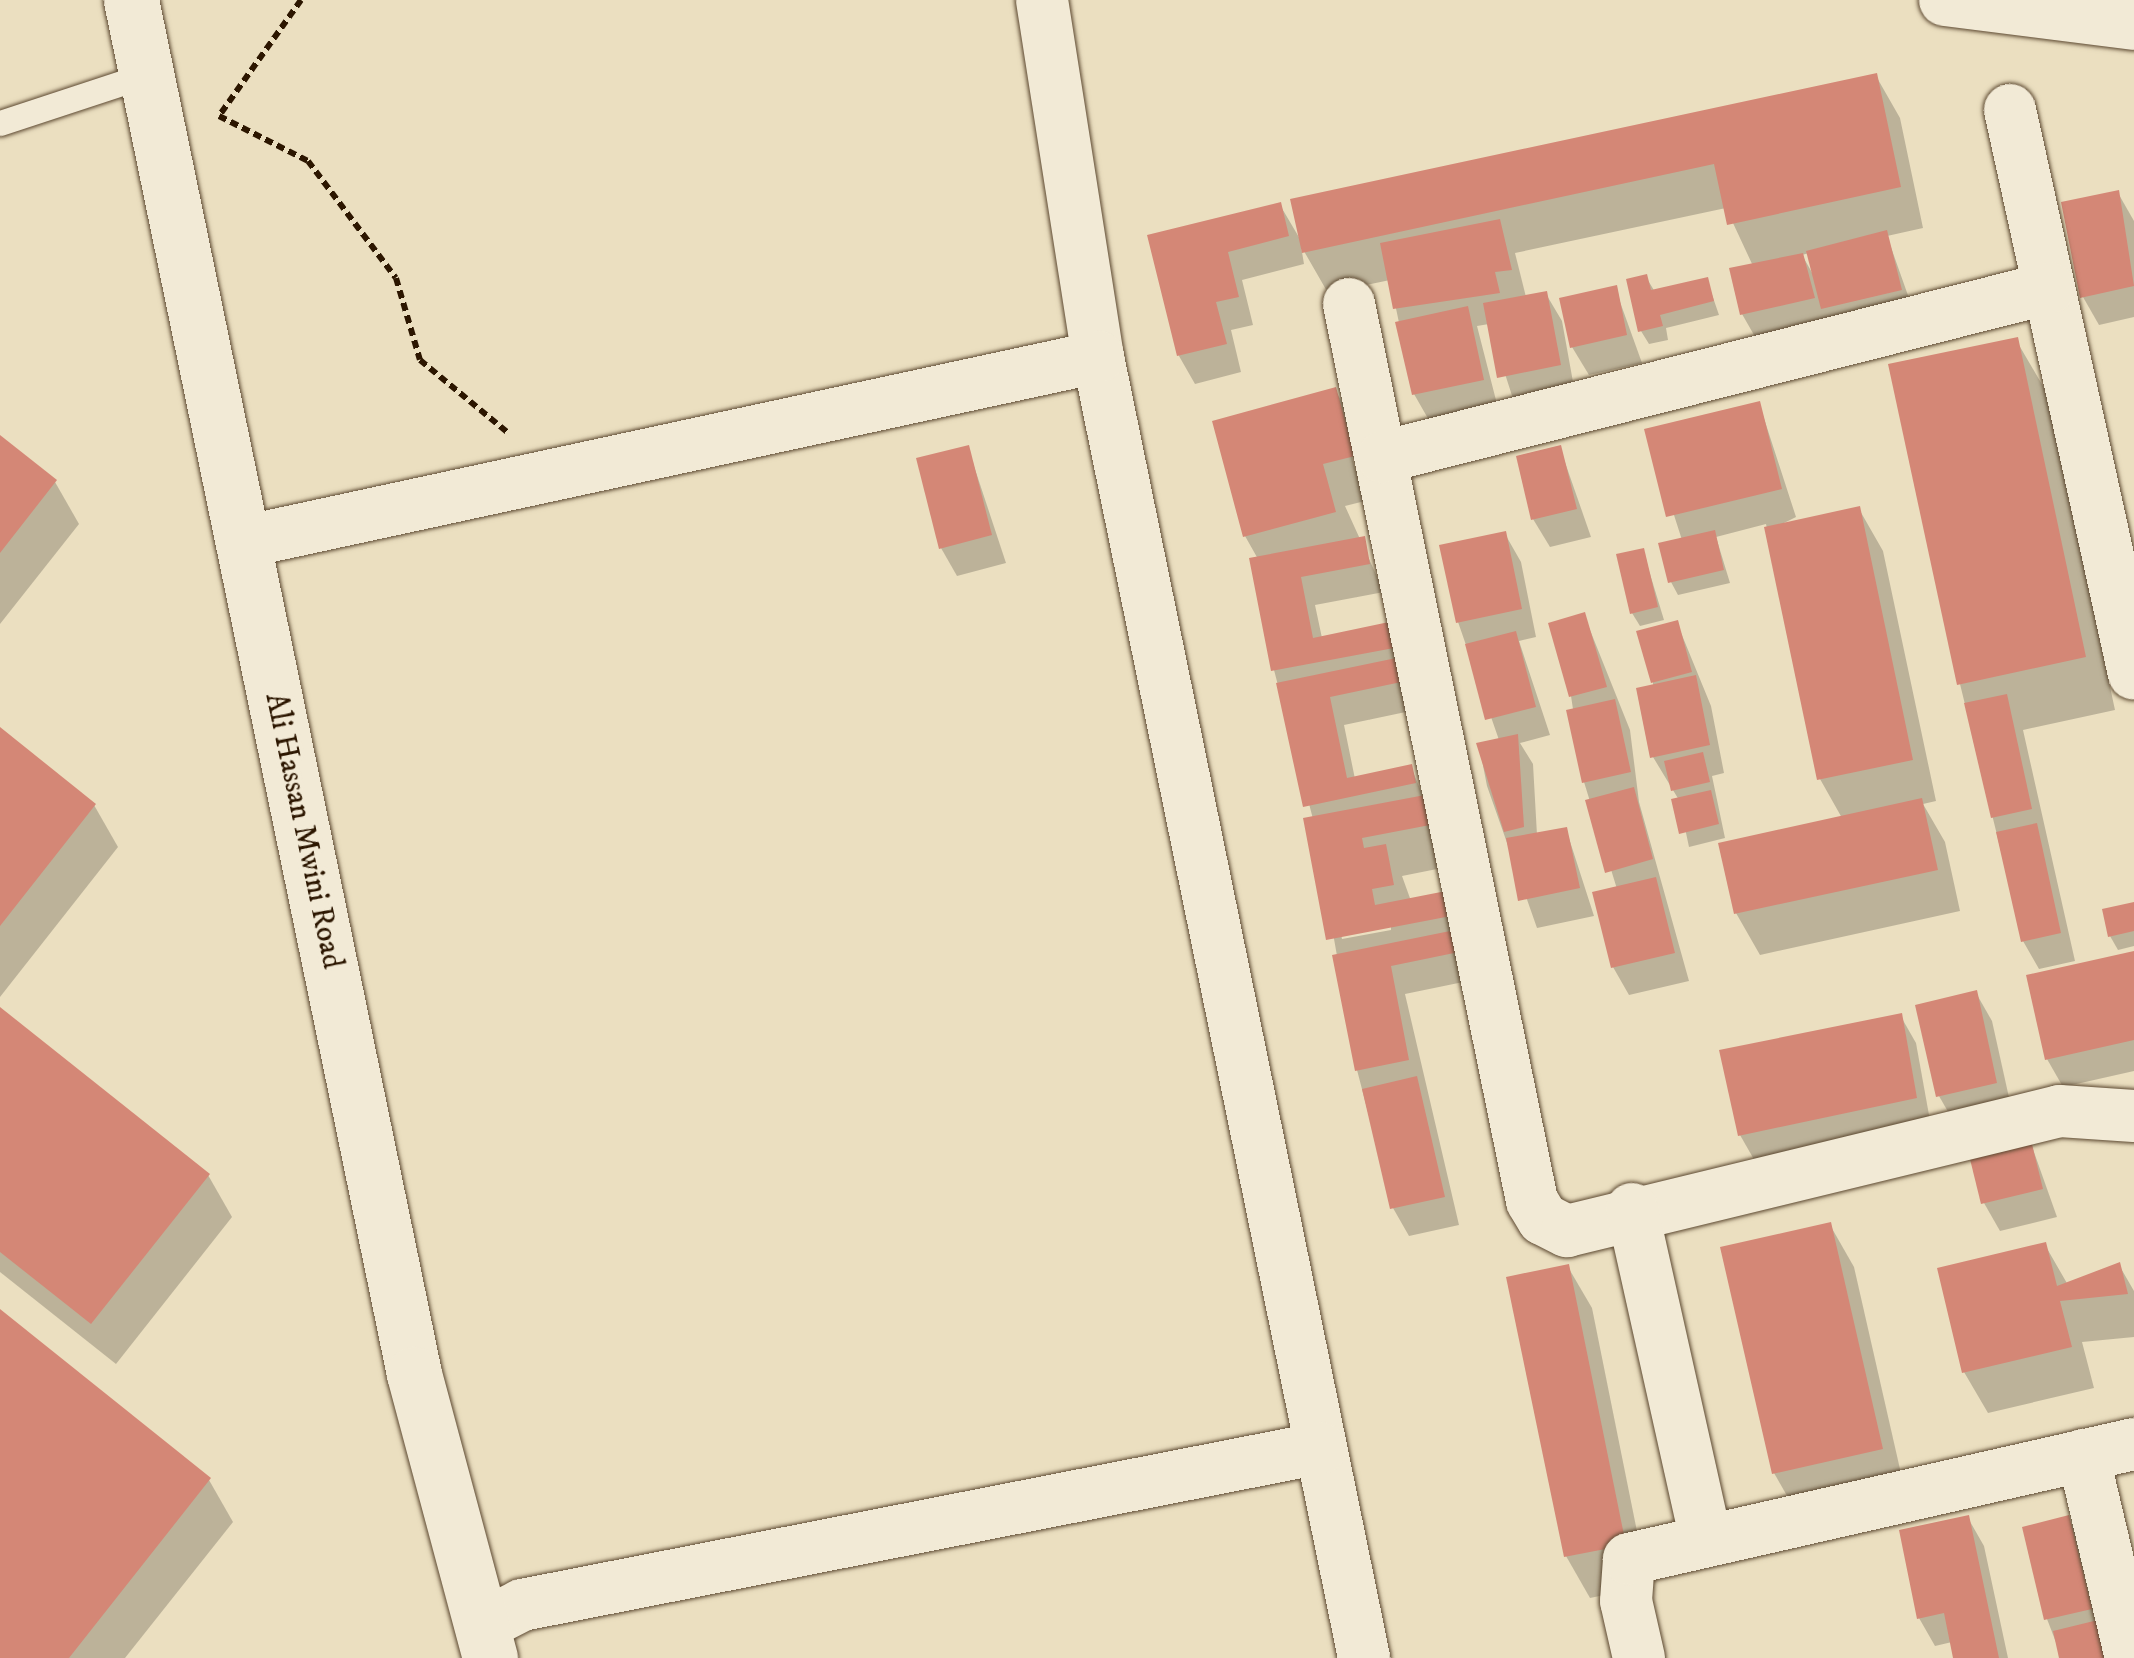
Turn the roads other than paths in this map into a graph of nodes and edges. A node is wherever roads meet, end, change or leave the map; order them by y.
1 (131, 0) edge
2 (1042, 0) edge
3 (1945, 0) edge
4 (2134, 24) edge
5 (140, 77) junction
6 (2010, 110) dead end
7 (0, 123) edge
8 (2049, 288) junction
9 (1349, 304) dead end
10 (1098, 358) junction
11 (1382, 456) junction
12 (243, 542) junction
13 (2134, 674) edge
14 (2134, 1116) edge
15 (1632, 1210) junction
16 (2134, 1444) edge
17 (1321, 1448) junction
18 (2084, 1456) junction
19 (1706, 1541) junction
20 (487, 1641) edge
21 (1364, 1658) edge
22 (1639, 1658) edge
23 (2132, 1658) edge

1 - 5 main road, Ali Hassan Mwini Road
2 - 10 street
3 - 4 street
5 - 7 lane
5 - 12 main road, Ali Hassan Mwini Road
6 - 8 street
8 - 11 street
8 - 13 street
9 - 11 street
10 - 12 street
10 - 17 street
11 - 15 street
12 - 20 main road, Ali Hassan Mwini Road
14 - 15 street
15 - 19 street
16 - 18 street
17 - 20 street
17 - 21 street
18 - 19 street
18 - 23 street
19 - 22 street

